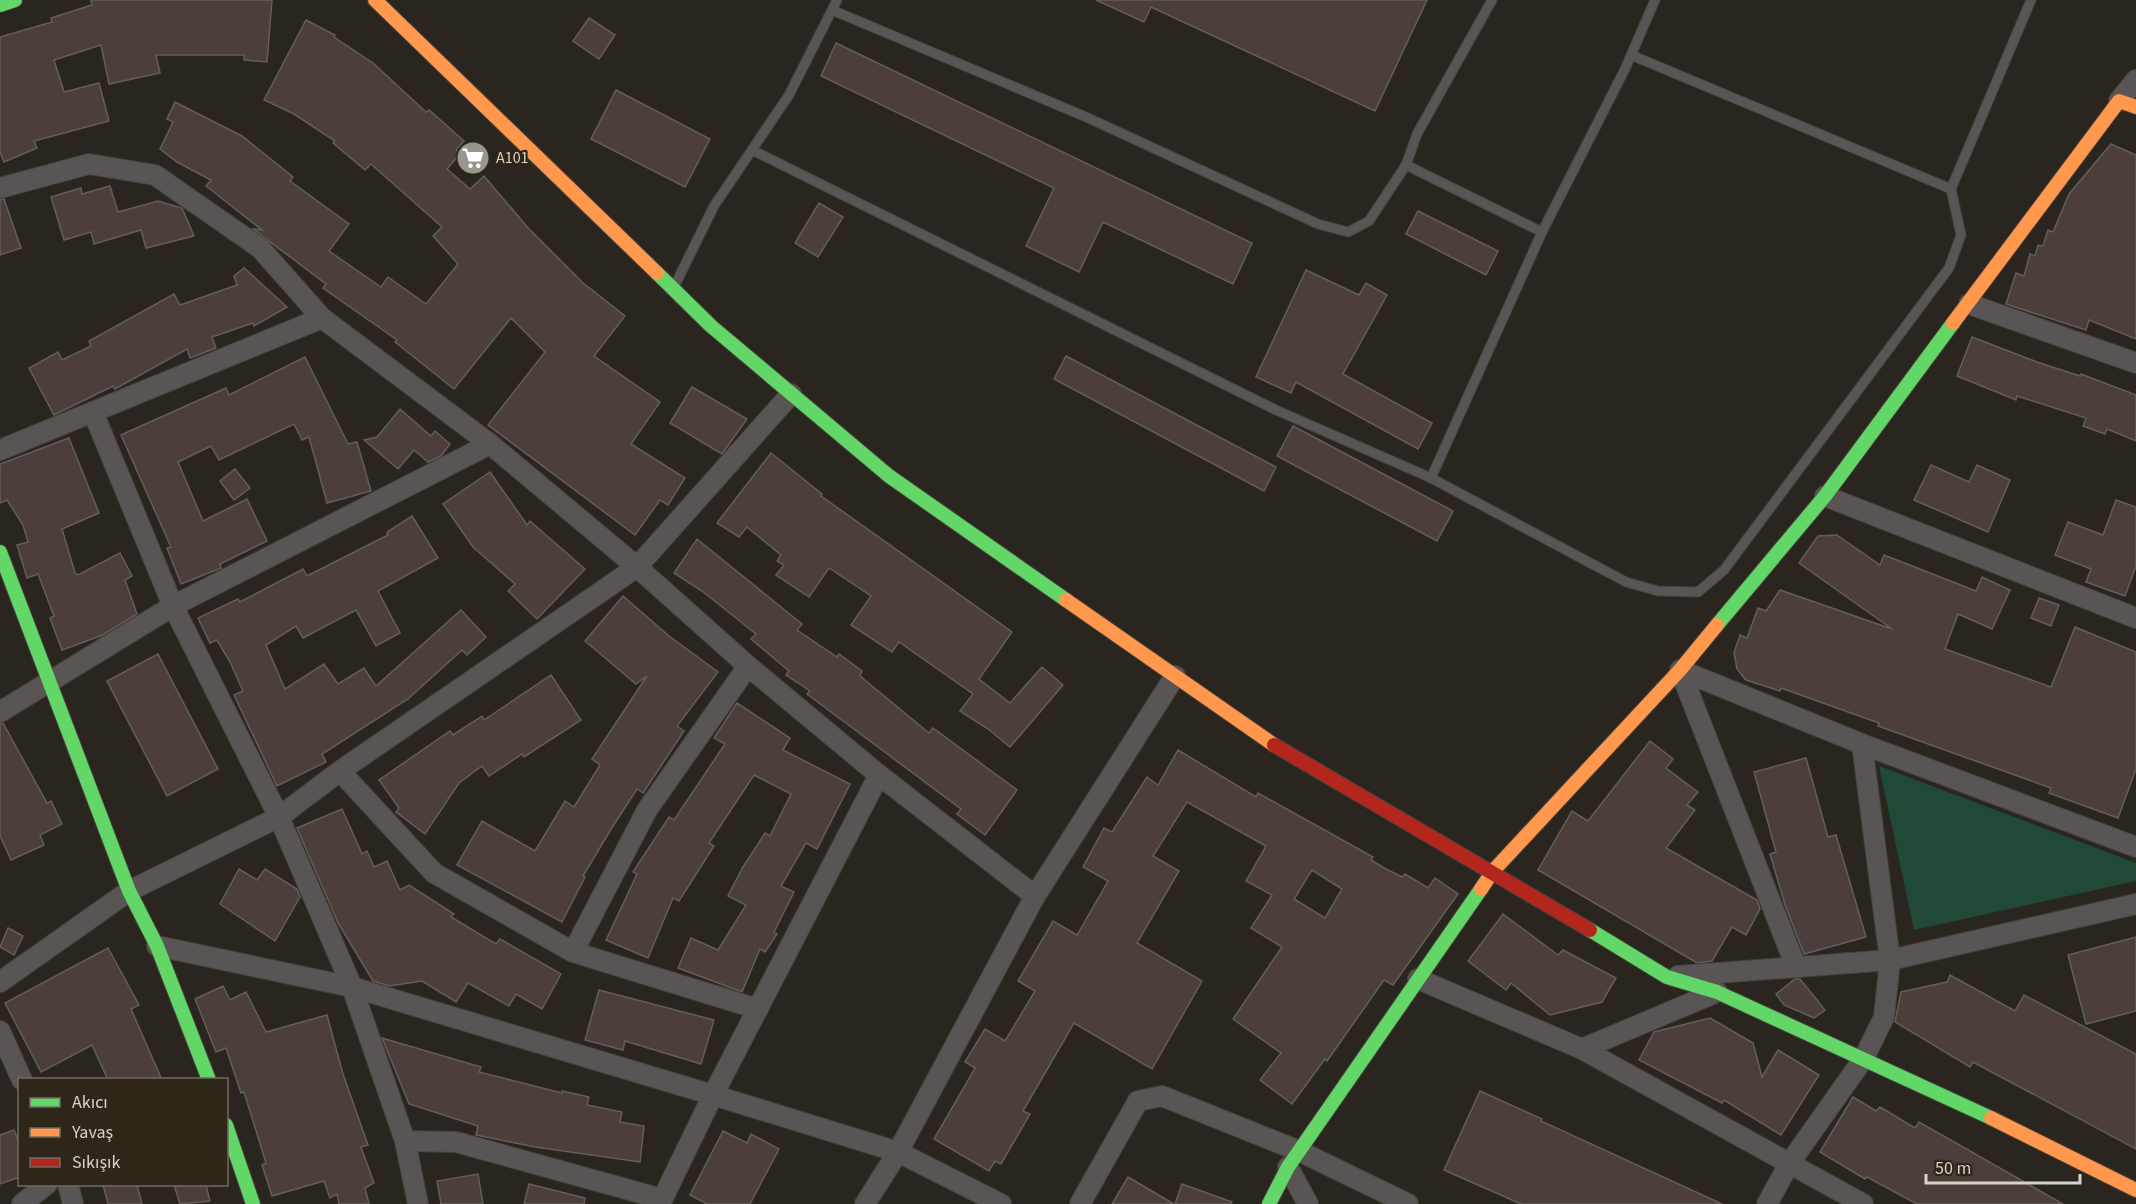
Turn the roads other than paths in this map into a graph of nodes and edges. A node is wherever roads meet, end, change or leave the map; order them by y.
1 (15, 0) edge
2 (375, 0) edge
3 (837, 0) edge
4 (1492, 0) edge
5 (1655, 0) edge
6 (2031, 0) edge
7 (0, 5) edge
8 (832, 9) junction
9 (1631, 56) junction
10 (2136, 80) edge
11 (2128, 104) edge
12 (752, 150) junction
13 (1406, 165) junction
14 (0, 188) edge
15 (1952, 189) junction
16 (1542, 232) junction
17 (673, 289) junction
18 (1969, 304) junction
19 (322, 318) junction
20 (2136, 363) edge
21 (791, 394) junction
22 (93, 411) junction
23 (490, 444) junction
24 (0, 450) edge
25 (1431, 478) junction
26 (1825, 496) junction
27 (0, 552) edge
28 (637, 567) junction
29 (173, 606) junction
30 (2136, 618) edge
31 (747, 666) junction
32 (1680, 670) junction
33 (1175, 676) junction
34 (49, 680) junction
35 (0, 712) edge
36 (1862, 744) junction
37 (340, 771) junction
38 (879, 775) junction
39 (279, 817) junction
40 (2136, 847) edge
41 (1493, 872) junction
42 (129, 891) junction
43 (1035, 896) junction
44 (2136, 904) edge
45 (157, 946) junction
46 (573, 952) junction
47 (1890, 960) junction
48 (1796, 967) junction
49 (1667, 977) junction
50 (1418, 979) junction
51 (0, 982) edge
52 (352, 987) junction
53 (1717, 992) junction
54 (758, 1009) junction
55 (0, 1031) edge
56 (1582, 1049) junction
57 (1864, 1058) junction
58 (21, 1078) edge
59 (208, 1078) edge
60 (712, 1095) junction
61 (228, 1131) edge
62 (405, 1141) junction
63 (1299, 1151) junction
64 (898, 1152) junction
65 (1789, 1164) junction
66 (1288, 1167) junction
67 (46, 1186) edge
68 (68, 1186) edge
69 (2136, 1190) edge
70 (661, 1202) edge
71 (22, 1204) edge
72 (73, 1204) edge
73 (253, 1204) edge
74 (418, 1204) edge
75 (865, 1204) edge
76 (1001, 1204) edge
77 (1080, 1204) edge
78 (1269, 1204) edge
79 (1308, 1204) edge
80 (1408, 1204) edge
81 (1767, 1204) edge
82 (1863, 1204) edge

1 - 7 main road
2 - 17 main road
3 - 8 lane
4 - 13 lane
5 - 9 lane
6 - 15 lane
8 - 12 lane
8 - 13 lane
9 - 15 lane
9 - 16 lane
10 - 11 street
11 - 18 main road
12 - 17 lane
12 - 25 lane
13 - 16 lane
14 - 19 street
15 - 25 lane
16 - 25 lane
17 - 21 main road
18 - 20 street
18 - 26 main road
19 - 22 street
19 - 23 street
21 - 28 street
21 - 33 main road
22 - 24 street
22 - 29 street
23 - 28 street
23 - 29 street
26 - 30 street
26 - 32 main road
27 - 34 main road
28 - 31 street
28 - 37 street
29 - 34 street
29 - 39 street
31 - 38 street
31 - 46 street
32 - 36 street
32 - 41 main road
32 - 48 street
33 - 41 main road
33 - 43 street
34 - 35 street
34 - 42 main road
36 - 40 street
36 - 47 street
37 - 39 street
37 - 46 street
38 - 43 street
38 - 54 street
39 - 42 street
39 - 52 street
41 - 49 main road
41 - 50 main road
42 - 45 main road
42 - 51 street
43 - 64 street
44 - 47 street
45 - 52 street
45 - 59 main road
46 - 54 street
47 - 48 street
47 - 57 street
48 - 49 street
49 - 53 main road
50 - 56 street
50 - 63 main road
52 - 60 street
52 - 62 street
53 - 56 street
53 - 57 main road
54 - 60 street
55 - 58 street
56 - 65 street
57 - 65 street
57 - 69 main road
60 - 64 street
60 - 70 street
61 - 73 main road
62 - 70 street
62 - 74 street
63 - 66 main road
63 - 77 street
63 - 80 street
64 - 75 street
64 - 76 street
65 - 81 street
65 - 82 street
66 - 78 main road
66 - 79 street
67 - 71 street
68 - 72 street

